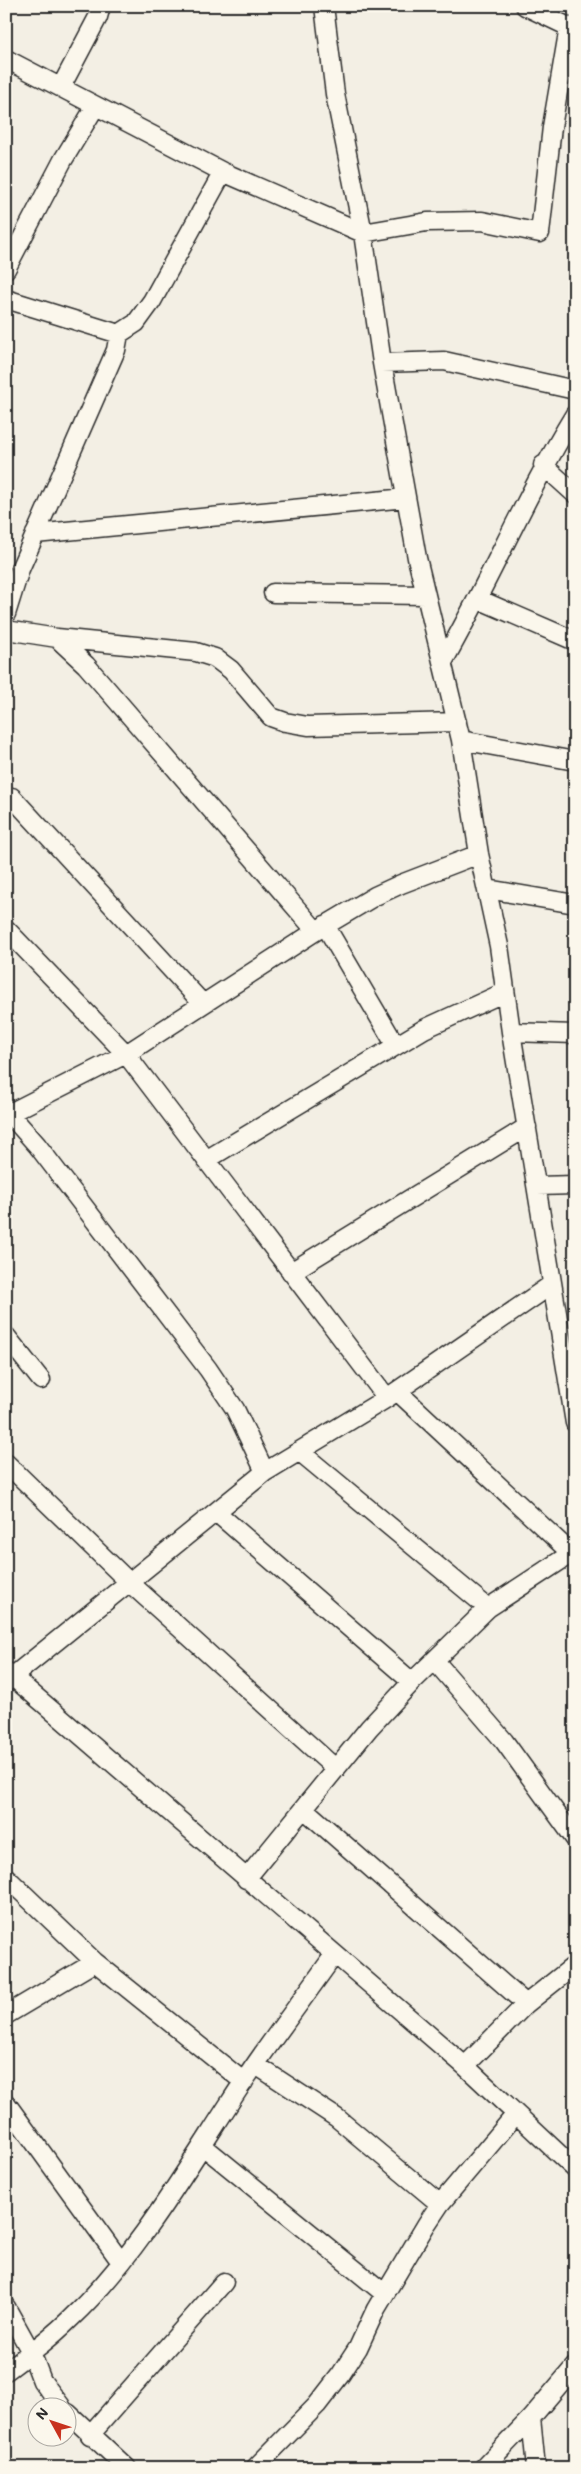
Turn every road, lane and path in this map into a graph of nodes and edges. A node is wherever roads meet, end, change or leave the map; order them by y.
1 (101, 6) edge
2 (324, 6) edge
3 (525, 6) edge
4 (572, 28) edge
5 (6, 59) edge
6 (61, 87) junction
7 (95, 107) junction
8 (223, 172) junction
9 (363, 233) junction
10 (6, 269) edge
11 (6, 299) edge
12 (119, 334) junction
13 (382, 363) junction
14 (575, 390) edge
15 (575, 414) edge
16 (544, 464) junction
17 (575, 494) edge
18 (406, 498) junction
19 (35, 534) junction
20 (273, 593) dead end
21 (426, 595) junction
22 (478, 599) junction
23 (6, 614) edge
24 (6, 630) edge
25 (56, 638) junction
26 (575, 641) edge
27 (443, 662) junction
28 (457, 722) junction
29 (461, 740) junction
30 (575, 761) edge
31 (12, 797) dead end
32 (479, 854) junction
33 (487, 889) junction
34 (575, 904) edge
35 (321, 928) junction
36 (6, 929) edge
37 (505, 992) junction
38 (204, 1004) junction
39 (511, 1032) junction
40 (575, 1034) edge
41 (396, 1046) junction
42 (126, 1054) junction
43 (7, 1113) edge
44 (527, 1127) junction
45 (206, 1160) junction
46 (575, 1185) edge
47 (537, 1186) junction
48 (291, 1272) junction
49 (551, 1285) junction
50 (567, 1333) edge
51 (6, 1336) edge
52 (41, 1380) dead end
53 (392, 1394) junction
54 (575, 1423) edge
55 (299, 1451) junction
56 (265, 1472) junction
57 (10, 1473) edge
58 (216, 1512) junction
59 (573, 1552) edge
60 (129, 1582) junction
61 (488, 1608) junction
62 (435, 1660) junction
63 (8, 1676) edge
64 (412, 1682) junction
65 (336, 1769) junction
66 (304, 1808) junction
67 (575, 1839) edge
68 (6, 1877) edge
69 (246, 1879) junction
70 (334, 1955) junction
71 (95, 1962) junction
72 (575, 1965) edge
73 (526, 2004) junction
74 (6, 2015) edge
75 (256, 2065) junction
76 (464, 2066) junction
77 (244, 2082) junction
78 (6, 2103) edge
79 (516, 2114) junction
80 (203, 2146) junction
81 (575, 2169) edge
82 (440, 2204) junction
83 (121, 2262) junction
84 (224, 2282) dead end
85 (385, 2294) junction
86 (6, 2307) edge
87 (31, 2352) junction
88 (575, 2366) edge
89 (6, 2370) edge
90 (53, 2396) edge
91 (532, 2418) junction
92 (78, 2423) edge
93 (90, 2435) junction
94 (127, 2468) edge
95 (255, 2468) edge
96 (483, 2468) edge
97 (536, 2468) edge

1 - 6 street
2 - 9 street
3 - 4 street
4 - 9 street
5 - 6 street
6 - 7 street
7 - 8 street
7 - 10 street
8 - 9 street
8 - 12 street
9 - 13 street
11 - 12 street
12 - 19 street
13 - 14 street
13 - 18 street
15 - 16 street
16 - 17 street
16 - 22 street
18 - 19 street
18 - 21 street
19 - 23 street
20 - 21 street
21 - 27 street
22 - 26 street
22 - 27 street
24 - 25 street
25 - 28 street
25 - 35 street
27 - 28 street
28 - 29 street
29 - 30 street
29 - 32 street
31 - 38 street
32 - 33 street
32 - 35 street
33 - 34 street
33 - 37 street
35 - 38 street
35 - 41 street
36 - 42 street
37 - 39 street
37 - 41 street
38 - 42 street
39 - 40 street
39 - 44 street
41 - 45 street
42 - 43 street
42 - 45 street
43 - 56 street
44 - 47 street
44 - 48 street
45 - 48 street
46 - 47 street
47 - 49 street
48 - 53 street
49 - 50 street
49 - 53 street
50 - 54 street
51 - 52 street
53 - 55 street
53 - 59 street
55 - 56 street
55 - 61 street
56 - 58 street
57 - 60 street
58 - 60 street
58 - 64 street
59 - 61 street
60 - 63 street
60 - 65 street
61 - 62 street
62 - 64 street
62 - 67 street
63 - 69 street
64 - 65 street
65 - 66 street
66 - 69 street
66 - 73 street
68 - 71 street
69 - 70 street
70 - 75 street
70 - 76 street
71 - 74 street
71 - 77 street
72 - 73 street
73 - 76 street
75 - 77 street
75 - 82 street
76 - 79 street
77 - 80 street
78 - 83 street
79 - 81 street
79 - 82 street
80 - 83 street
80 - 85 street
82 - 85 street
83 - 87 street
84 - 93 street
85 - 95 street
86 - 87 street
87 - 89 street
87 - 90 street
88 - 91 street
91 - 96 street
91 - 97 street
92 - 93 street
93 - 94 street

